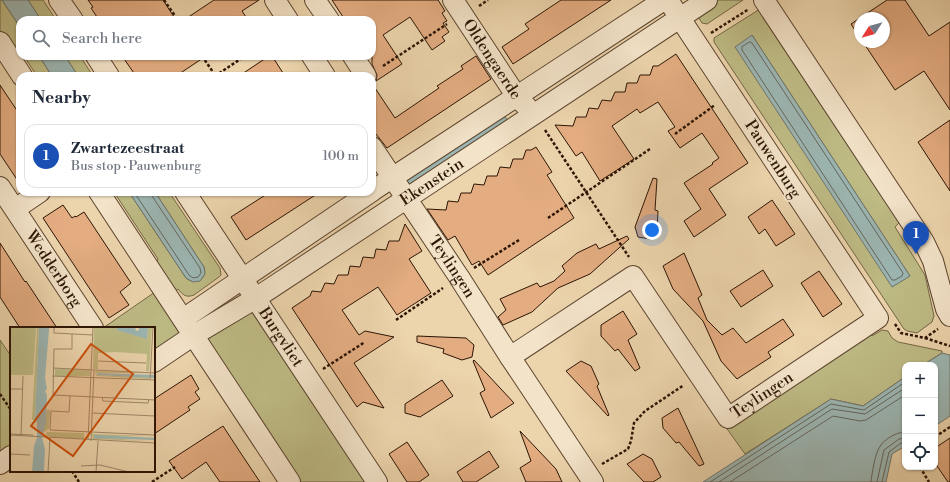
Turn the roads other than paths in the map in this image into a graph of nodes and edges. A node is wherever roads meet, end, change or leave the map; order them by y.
1 (59, 0) edge
2 (275, 0) edge
3 (315, 0) edge
4 (664, 0) edge
5 (668, 0) edge
6 (707, 0) edge
7 (757, 4) edge
8 (458, 7) edge
9 (70, 16) edge
10 (285, 16) edge
11 (326, 16) edge
12 (680, 18) junction
13 (0, 42) edge
14 (99, 60) edge
15 (315, 60) edge
16 (358, 60) edge
17 (19, 72) edge
18 (107, 72) edge
19 (322, 72) edge
20 (373, 72) edge
21 (517, 97) junction
22 (534, 115) junction
23 (376, 153) edge
24 (392, 178) junction
25 (0, 187) edge
26 (376, 189) edge
27 (34, 196) edge
28 (102, 196) edge
29 (188, 196) edge
30 (366, 196) edge
31 (407, 198) junction
32 (15, 209) junction
33 (944, 273) edge
34 (243, 278) junction
35 (256, 298) junction
36 (950, 316) edge
37 (878, 318) joint
38 (183, 319) junction
39 (92, 327) edge
40 (194, 336) junction
41 (510, 357) junction
42 (155, 361) edge
43 (10, 457) edge
44 (0, 464) edge
45 (590, 478) edge
46 (290, 482) edge
47 (377, 482) edge

1 - 9 street
2 - 10 street
3 - 11 street
4 - 21 street, Ekenstein
5 - 12 street, Pauwenburg
6 - 12 street, Ekenstein
7 - 33 street
8 - 21 street, Oldengaerde
12 - 22 street, Ekenstein
12 - 37 street, Pauwenburg
13 - 17 street
14 - 18 street
15 - 19 street
16 - 20 street
21 - 22 street, Oldengaerde
21 - 24 street, Ekenstein
22 - 31 street, Ekenstein
23 - 24 street, Teylingen
24 - 26 street, Ekenstein
24 - 31 street, Teylingen
25 - 32 street, Wedderborg
27 - 32 street
28 - 38 street
29 - 34 street, Burgvliet
30 - 34 street, Ekenstein
31 - 35 street, Ekenstein
31 - 41 street, Teylingen
32 - 39 street, Wedderborg
33 - 36 street
34 - 35 street, Burgvliet
34 - 38 street, Ekenstein
35 - 40 street, Ekenstein
35 - 47 street, Burgvliet
37 - 41 street, Teylingen
38 - 40 street
40 - 42 street, Ekenstein
40 - 46 street
41 - 45 street, Teylingen
43 - 44 street

